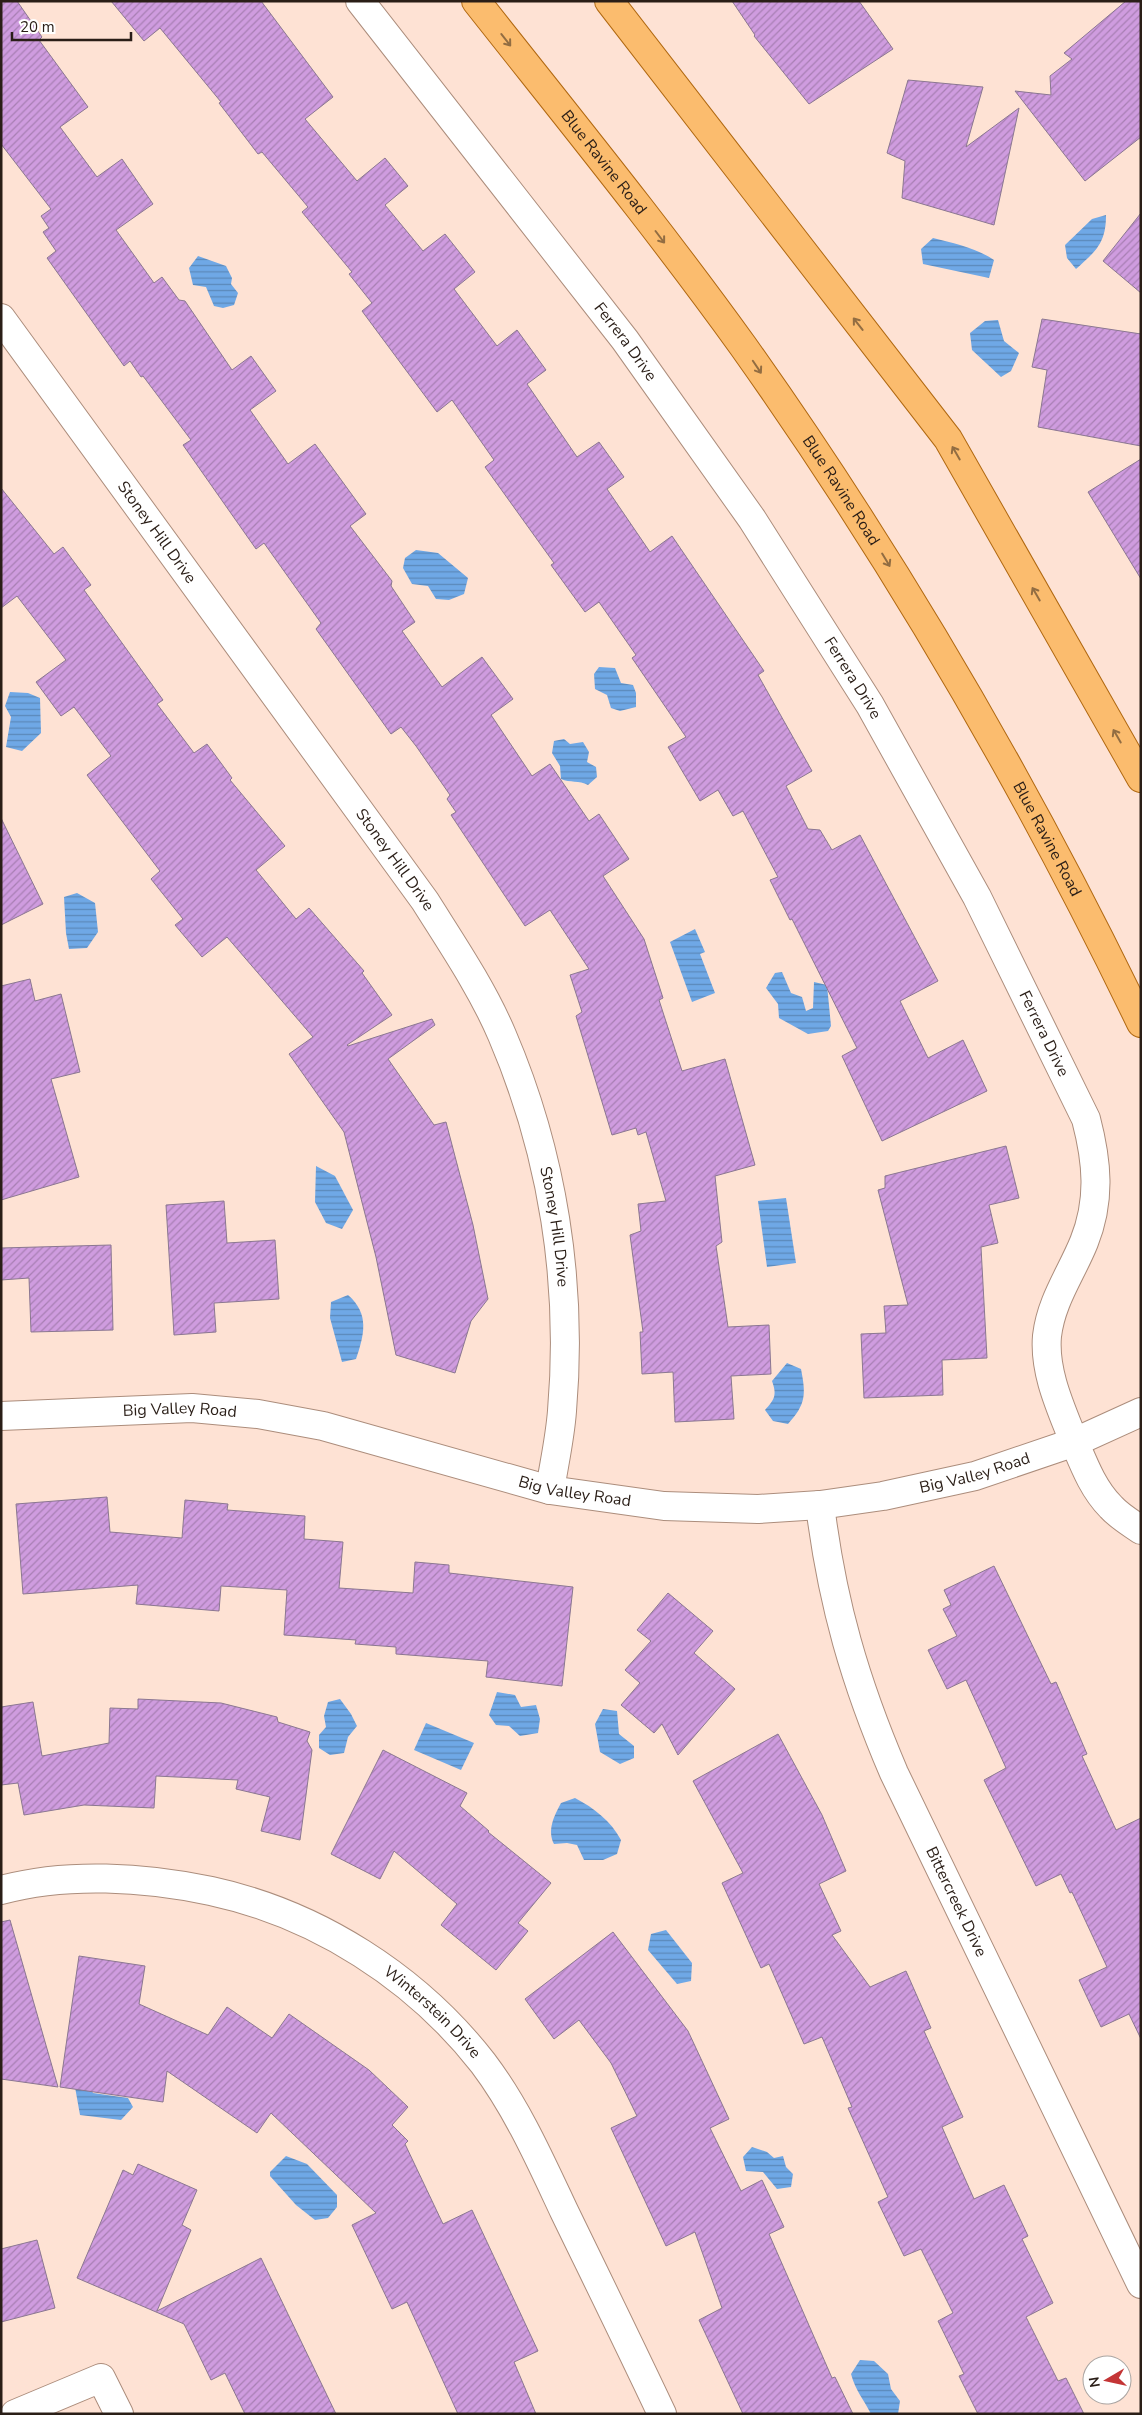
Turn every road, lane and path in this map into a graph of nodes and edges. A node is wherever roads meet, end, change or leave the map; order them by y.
1 (360, 1) edge
2 (476, 1) edge
3 (609, 1) edge
4 (1, 318) edge
5 (1141, 778) edge
6 (1141, 1023) edge
7 (1141, 1412) edge
8 (1, 1416) edge
9 (1075, 1442) junction
10 (550, 1490) junction
11 (820, 1505) junction
12 (1141, 1530) edge
13 (1, 1890) edge
14 (1141, 2284) edge
15 (15, 2414) edge
16 (119, 2414) edge
17 (662, 2414) edge

1 - 9 street, Ferrera Drive
2 -> 6 main road, Blue Ravine Road
5 -> 3 main road
4 - 10 street, Stoney Hill Drive
7 - 9 street, Big Valley Road
8 - 10 street, Big Valley Road
9 - 11 street, Big Valley Road
9 - 12 street, Ferrera Drive
10 - 11 street, Big Valley Road
11 - 14 street, Bittercreek Drive
13 - 17 street, Winterstein Drive
15 - 16 street

